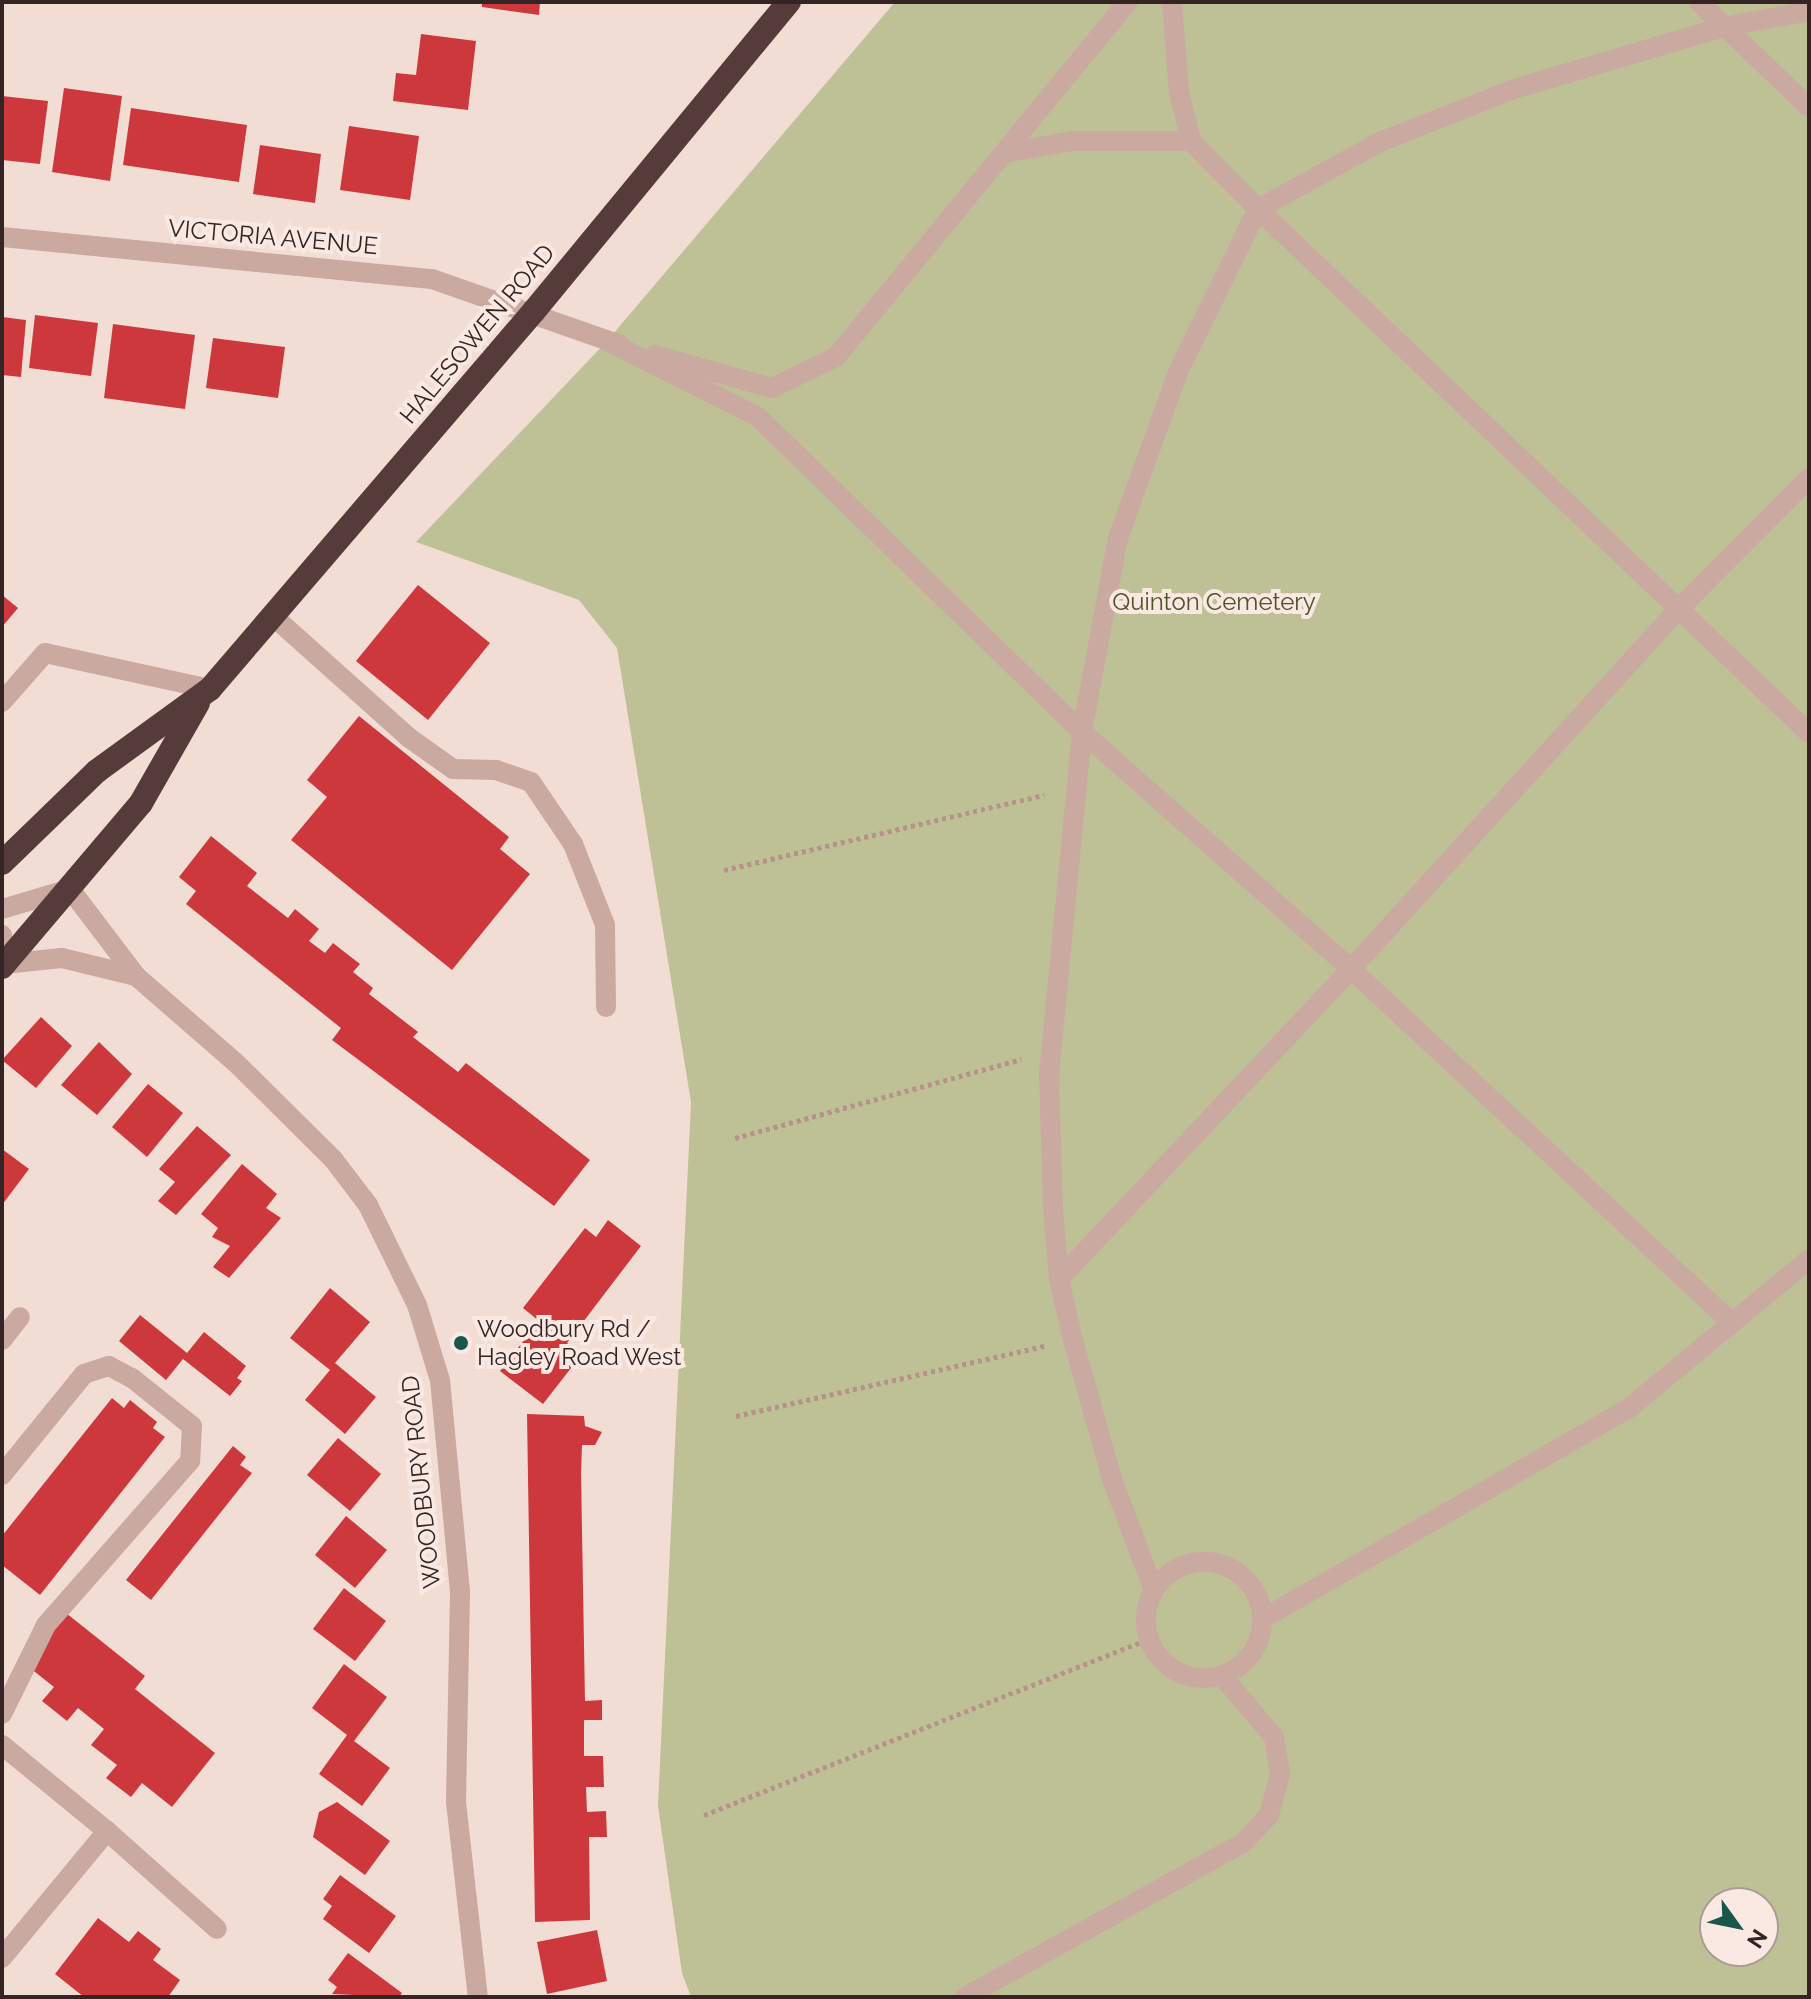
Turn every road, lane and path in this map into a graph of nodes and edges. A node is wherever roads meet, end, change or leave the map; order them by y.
1 (789, 2) edge
2 (1128, 2) edge
3 (1172, 2) edge
4 (1699, 2) edge
5 (1809, 11) edge
6 (1723, 27) junction
7 (1809, 107) edge
8 (1191, 141) junction
9 (1004, 153) junction
10 (1258, 209) junction
11 (2, 237) edge
12 (534, 311) junction
13 (607, 341) junction
14 (1809, 478) edge
15 (1680, 608) junction
16 (274, 617) junction
17 (206, 693) junction
18 (2, 702) edge
19 (1082, 732) junction
20 (1809, 733) edge
21 (1076, 787) junction
22 (2, 863) edge
23 (724, 870) dead end
24 (70, 889) junction
25 (2, 909) edge
26 (2, 935) edge
27 (3, 966) edge
28 (1351, 969) junction
29 (136, 976) junction
30 (606, 1007) dead end
31 (1053, 1051) junction
32 (735, 1138) dead end
33 (1809, 1259) edge
34 (1059, 1279) junction
35 (20, 1317) dead end
36 (1731, 1322) junction
37 (2, 1340) edge
38 (1073, 1340) junction
39 (736, 1416) dead end
40 (2, 1475) edge
41 (1153, 1588) junction
42 (1264, 1618) junction
43 (1147, 1640) junction
44 (1223, 1677) junction
45 (2, 1714) edge
46 (2, 1745) edge
47 (704, 1815) dead end
48 (107, 1831) junction
49 (217, 1929) dead end
50 (2, 1958) edge
51 (478, 1997) edge
52 (965, 1997) edge

1 - 12 highway, HALESOWEN ROAD
2 - 9 street
3 - 8 street
4 - 6 street
5 - 6 street
6 - 7 street
6 - 10 street
8 - 9 street
8 - 10 street
9 - 13 street
10 - 15 street
10 - 19 street
11 - 12 street, VICTORIA AVENUE
12 - 13 street, VICTORIA AVENUE
12 - 16 highway, HALESOWEN ROAD
13 - 19 street
14 - 15 street
15 - 20 street
15 - 28 street
16 - 17 highway, HALESOWEN ROAD
16 - 30 street
17 - 18 street
17 - 22 highway, HALESOWEN ROAD
17 - 24 highway, HALESOWEN ROAD
19 - 21 street
19 - 28 street
21 - 23 path
21 - 31 street
24 - 25 street
24 - 27 highway, HALESOWEN ROAD
24 - 29 street, WOODBURY ROAD
26 - 27 street
27 - 29 street, WOODBURY ROAD
28 - 34 street
28 - 36 street
29 - 51 street, WOODBURY ROAD
31 - 32 path
31 - 34 street
33 - 36 street
34 - 38 street
35 - 37 street
36 - 42 street
38 - 39 path
38 - 41 street
40 - 45 street
41 - 42 street
41 - 43 street
42 - 44 street
43 - 44 street
43 - 47 path
44 - 52 street
46 - 48 street
48 - 49 street
48 - 50 street

